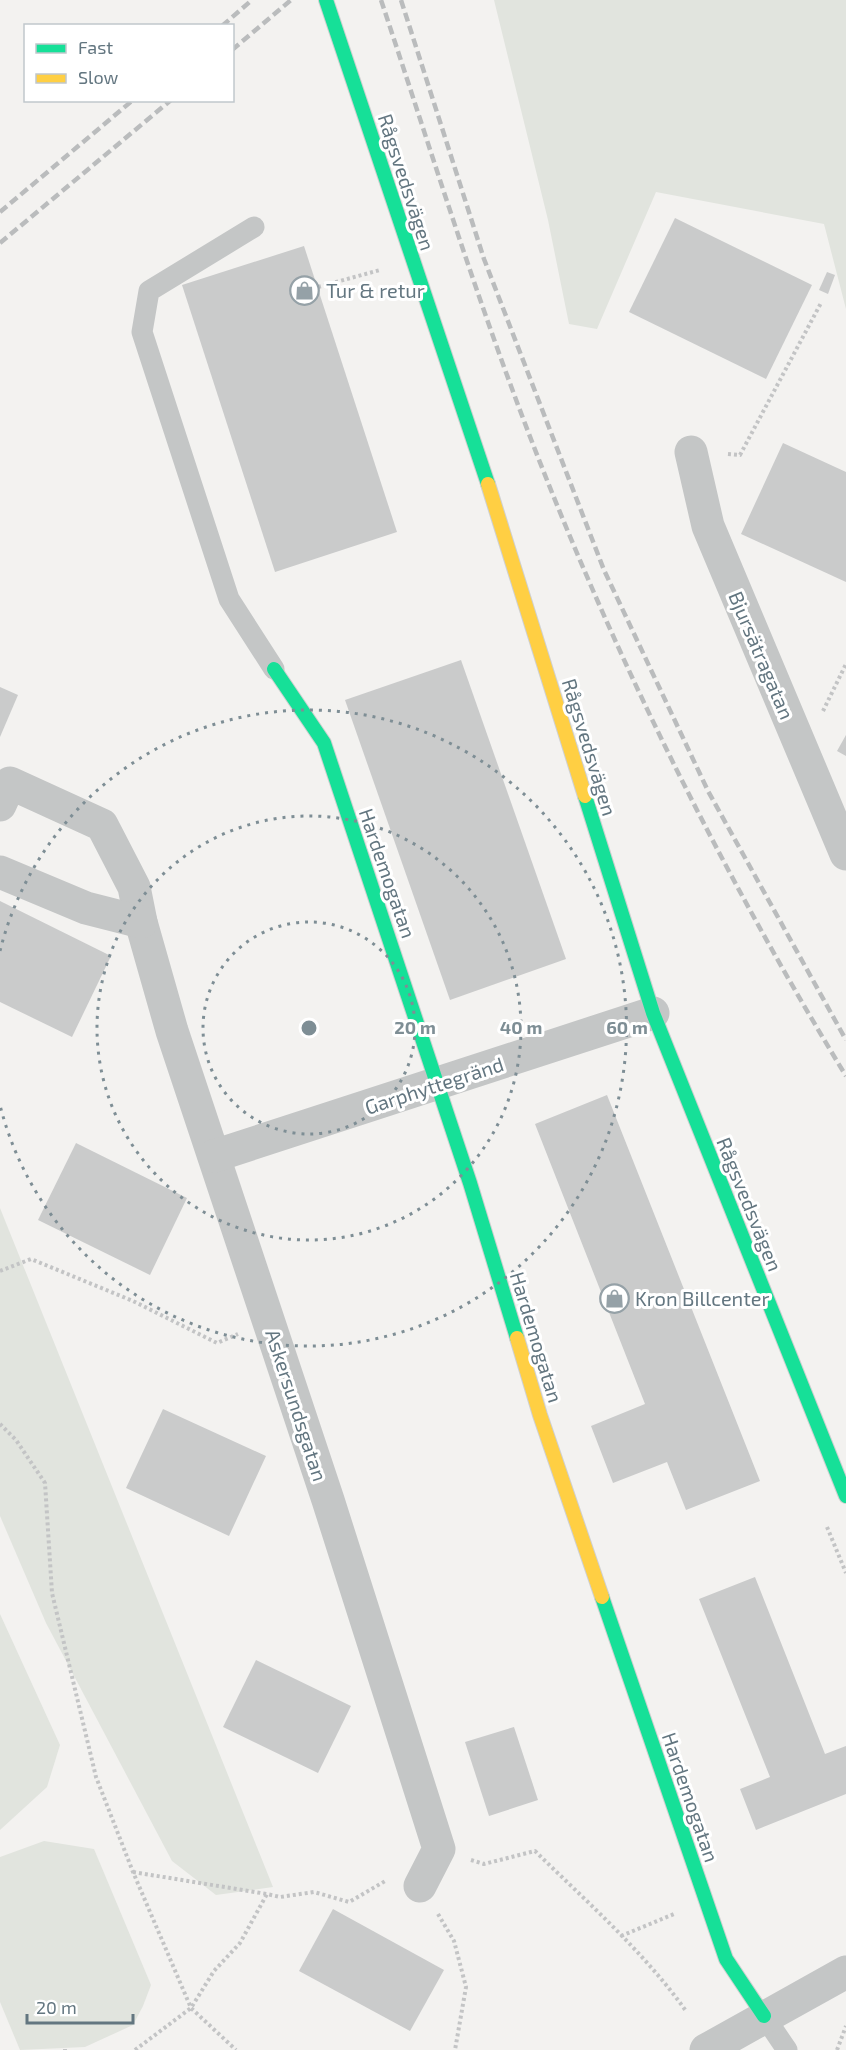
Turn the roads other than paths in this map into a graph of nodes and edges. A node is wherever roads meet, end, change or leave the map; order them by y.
1 (326, 0) edge
2 (254, 227) dead end
3 (691, 452) road end
4 (274, 669) joint
5 (0, 805) edge
6 (846, 854) edge
7 (0, 872) edge
8 (141, 922) junction
9 (652, 1013) junction
10 (438, 1084) junction
11 (214, 1156) junction
12 (846, 1496) edge
13 (420, 1886) road end
14 (846, 1960) edge
15 (832, 1979) edge
16 (764, 2016) junction
17 (706, 2050) edge
18 (787, 2050) edge

1 - 9 street, Rågsvedsvägen
2 - 4 lane
3 - 6 street, Bjursätragatan
4 - 10 street, Hardemogatan
5 - 8 street, Askersundsgatan
7 - 8 street
8 - 11 street, Askersundsgatan
9 - 10 street, Garphyttegränd
9 - 12 street, Rågsvedsvägen
10 - 11 street, Garphyttegränd
10 - 16 street, Hardemogatan
11 - 13 street, Askersundsgatan
14 - 15 street
15 - 16 street
16 - 17 street
16 - 18 lane

